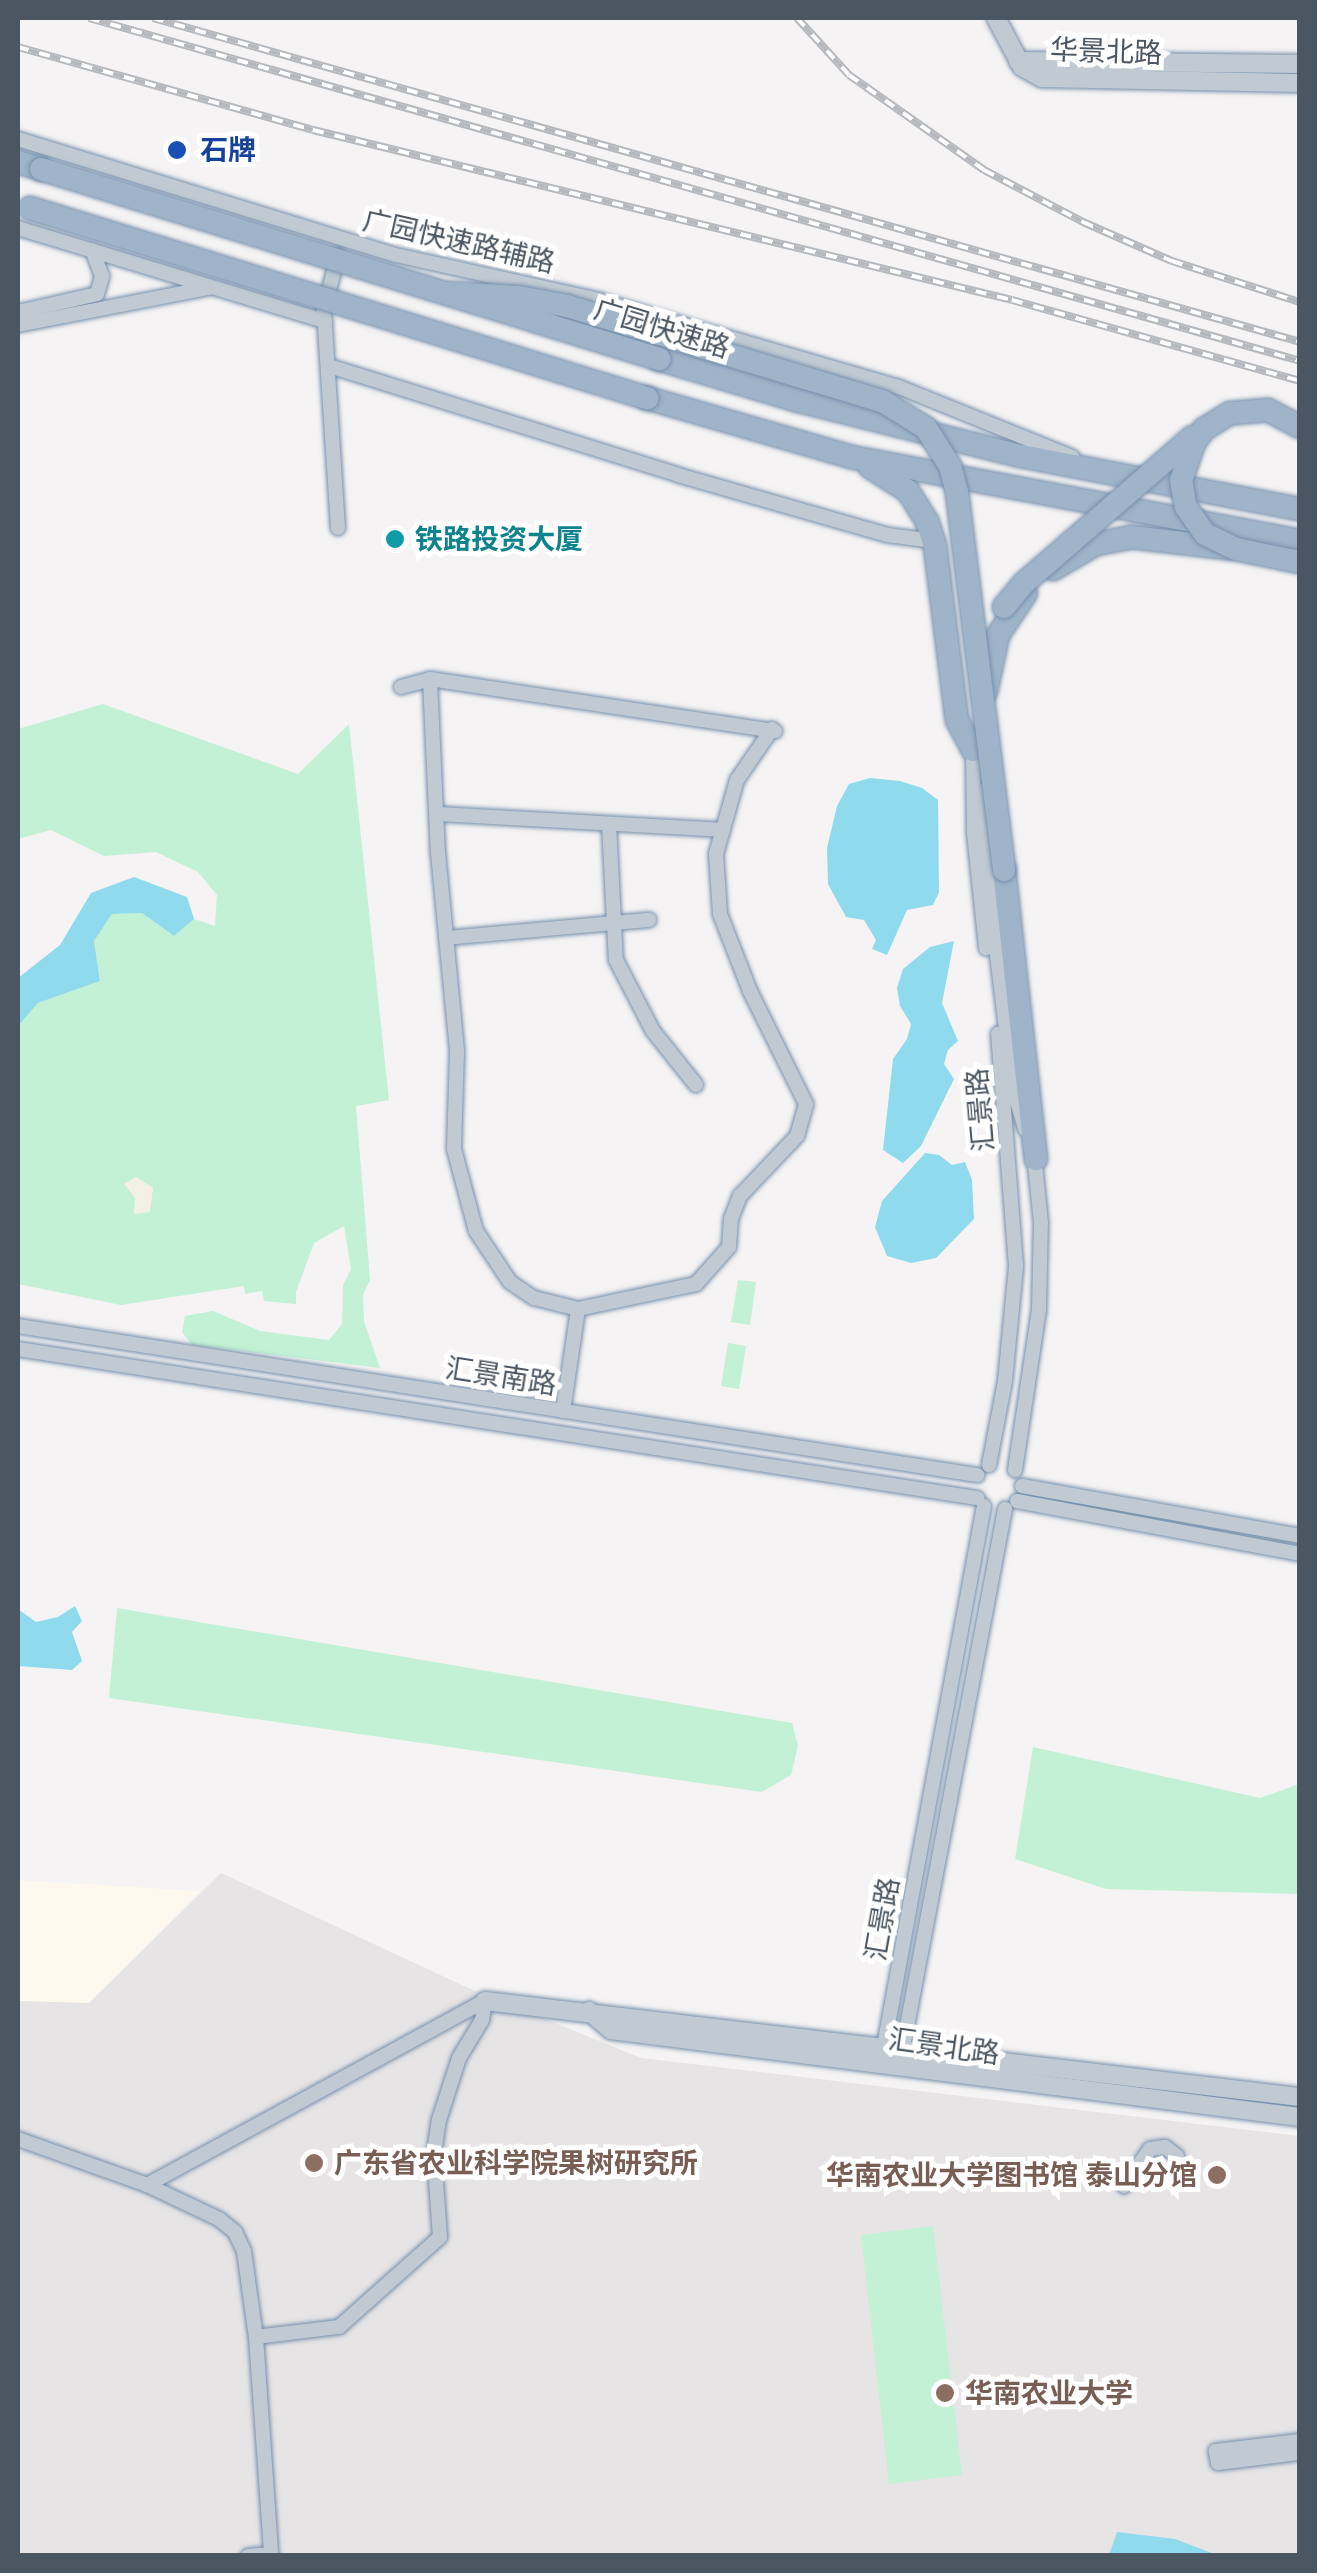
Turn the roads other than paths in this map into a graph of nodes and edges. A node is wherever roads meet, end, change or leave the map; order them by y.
1 (996, 18) edge
2 (1018, 61) junction
3 (1300, 64) edge
4 (1300, 83) edge
5 (18, 140) edge
6 (18, 162) edge
7 (22, 214) edge
8 (344, 239) junction
9 (92, 250) junction
10 (212, 287) junction
11 (446, 294) junction
12 (18, 312) edge
13 (325, 322) junction
14 (18, 325) edge
15 (329, 366) junction
16 (1300, 427) edge
17 (1204, 430) junction
18 (851, 457) junction
19 (1114, 475) junction
20 (1300, 509) edge
21 (338, 528) dead end
22 (934, 541) junction
23 (1300, 541) edge
24 (1236, 549) junction
25 (1300, 562) edge
26 (1007, 611) junction
27 (430, 679) junction
28 (401, 687) dead end
29 (980, 748) junction
30 (436, 814) junction
31 (609, 824) junction
32 (723, 830) junction
33 (649, 920) dead end
34 (613, 925) junction
35 (446, 938) junction
36 (696, 1084) dead end
37 (1036, 1160) junction
38 (578, 1309) junction
39 (18, 1326) edge
40 (18, 1349) edge
41 (563, 1411) junction
42 (983, 1470) junction
43 (1015, 1470) junction
44 (1014, 1499) junction
45 (980, 1502) junction
46 (1300, 1536) edge
47 (1300, 1554) edge
48 (484, 2001) junction
49 (588, 2010) junction
50 (884, 2046) junction
51 (905, 2049) junction
52 (896, 2068) junction
53 (1300, 2096) edge
54 (1300, 2117) edge
55 (18, 2139) edge
56 (1177, 2156) dead end
57 (147, 2185) junction
58 (1124, 2186) dead end
59 (256, 2337) junction
60 (1300, 2441) edge
61 (1300, 2452) edge
62 (248, 2556) edge

1 - 2 street
2 - 3 street, 华景北路
2 - 4 street, 华景北路
5 - 8 street, 广园快速路辅路
6 - 11 highway, 广园快速路, bridge
7 - 9 street
7 - 18 highway, bridge
8 - 13 street
8 - 19 street, 广园快速路辅路
9 - 10 street
9 - 12 street
10 - 13 street
10 - 14 street
11 - 19 highway, 广园快速路, bridge
11 - 37 highway, bridge
13 - 15 street
15 - 21 street
15 - 22 street
16 - 17 highway, bridge
17 - 24 highway, bridge
17 - 26 highway, bridge
18 - 22 highway
18 - 23 highway
19 - 20 highway, 广园快速路
22 - 29 highway
24 - 25 highway, bridge
24 - 26 highway
26 - 29 highway
27 - 28 street
27 - 30 street
27 - 32 street
29 - 37 street, 汇景路
29 - 42 street, 汇景路
30 - 31 street
30 - 35 street
31 - 32 street
31 - 34 street
32 - 38 street
33 - 34 street
34 - 35 street
34 - 36 street
35 - 38 street
37 - 43 street, 汇景路
38 - 41 street
39 - 41 street, 汇景南路
40 - 45 street, 汇景南路
41 - 42 street, 汇景南路
42 - 43 street, 汇景南路
42 - 45 street, 汇景路
43 - 44 street
44 - 45 street, 汇景南路
44 - 46 street
44 - 47 street
44 - 51 street, 汇景路
45 - 50 street, 汇景路
48 - 49 street, 汇景北路
48 - 57 street
48 - 59 street
49 - 50 street, 汇景北路
49 - 52 street, 汇景北路
50 - 51 street, 汇景北路
50 - 52 street
51 - 52 street, 汇景路
51 - 53 street, 汇景北路
52 - 54 street, 汇景北路
55 - 57 street
56 - 58 street
57 - 59 street
59 - 62 street
60 - 61 street

